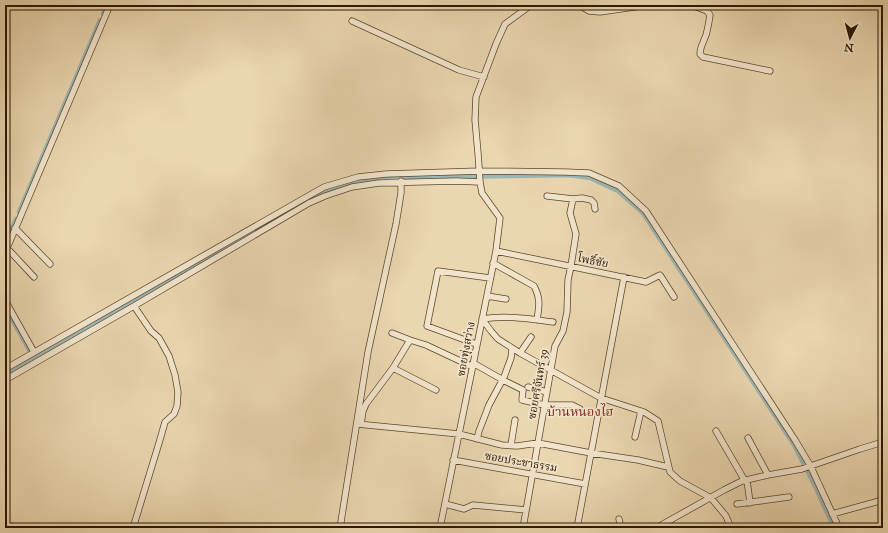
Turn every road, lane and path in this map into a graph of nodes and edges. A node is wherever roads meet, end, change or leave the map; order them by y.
1 (110, 5) edge
2 (531, 5) edge
3 (579, 5) edge
4 (648, 5) edge
5 (691, 5) edge
6 (352, 21) dead end
7 (770, 72) dead end
8 (484, 77) junction
9 (480, 177) junction
10 (401, 182) junction
11 (547, 196) dead end
12 (573, 199) junction
13 (595, 209) dead end
14 (16, 228) junction
15 (6, 250) edge
16 (496, 251) junction
17 (493, 263) junction
18 (50, 264) dead end
19 (571, 266) junction
20 (624, 277) junction
21 (34, 278) dead end
22 (490, 278) junction
23 (487, 296) junction
24 (674, 297) dead end
25 (5, 298) edge
26 (506, 300) dead end
27 (134, 306) junction
28 (482, 320) junction
29 (536, 320) junction
30 (554, 322) dead end
31 (392, 332) dead end
32 (531, 337) dead end
33 (410, 340) junction
34 (476, 344) junction
35 (512, 349) junction
36 (34, 352) junction
37 (520, 353) junction
38 (473, 365) junction
39 (393, 368) junction
40 (5, 369) edge
41 (551, 370) junction
42 (5, 380) edge
43 (502, 380) junction
44 (528, 387) dead end
45 (436, 390) dead end
46 (547, 392) junction
47 (601, 398) junction
48 (544, 405) junction
49 (580, 409) dead end
50 (641, 411) junction
51 (516, 420) dead end
52 (359, 424) junction
53 (716, 431) dead end
54 (459, 434) junction
55 (635, 437) dead end
56 (748, 438) dead end
57 (477, 439) junction
58 (883, 442) edge
59 (538, 443) junction
60 (511, 445) junction
61 (591, 453) junction
62 (454, 460) junction
63 (668, 467) junction
64 (806, 467) junction
65 (532, 474) junction
66 (768, 475) junction
67 (746, 481) junction
68 (585, 484) junction
69 (789, 497) dead end
70 (711, 498) junction
71 (883, 500) edge
72 (750, 503) junction
73 (445, 504) junction
74 (738, 504) dead end
75 (526, 510) junction
76 (832, 514) junction
77 (619, 519) dead end
78 (133, 528) edge
79 (340, 528) edge
80 (441, 528) edge
81 (523, 528) edge
82 (577, 528) edge
83 (621, 528) edge
84 (656, 528) edge
85 (731, 528) edge
86 (839, 528) edge

1 - 14 street
2 - 8 street, ซอยทุ่งสว่าง
3 - 4 street
5 - 7 street
6 - 8 street
8 - 9 street, ซอยทุ่งสว่าง
9 - 10 street
9 - 16 street, ซอยทุ่งสว่าง
9 - 36 street
9 - 64 street
10 - 27 street
10 - 52 street
11 - 12 street
12 - 13 street
12 - 19 street, ซอยศรีจันทร์ 39
14 - 15 street
14 - 18 street
15 - 21 street
16 - 17 street, ซอยทุ่งสว่าง
16 - 19 street, โพธิ์ชัย
17 - 22 street, ซอยทุ่งสว่าง
17 - 29 street
19 - 20 street, โพธิ์ชัย
19 - 41 street, ซอยศรีจันทร์ 39
20 - 24 street, โพธิ์ชัย
20 - 47 street
22 - 23 street, ซอยทุ่งสว่าง
22 - 34 street
23 - 26 street
23 - 28 street, ซอยทุ่งสว่าง
25 - 36 street
27 - 42 street
27 - 78 street
28 - 29 street
28 - 34 street, ซอยทุ่งสว่าง
28 - 35 street
29 - 30 street
31 - 33 street
32 - 37 street
33 - 38 street
33 - 39 street
34 - 38 street, ซอยทุ่งสว่าง
35 - 37 street
35 - 43 street
36 - 40 street
37 - 41 street
38 - 43 street
38 - 54 street, ซอยทุ่งสว่าง
39 - 45 street
39 - 52 street
41 - 46 street, ซอยศรีจันทร์ 39
41 - 47 street
43 - 48 street
43 - 57 street
44 - 46 street
46 - 48 street, ซอยศรีจันทร์ 39
47 - 50 street
47 - 61 street
48 - 49 street
48 - 59 street, ซอยศรีจันทร์ 39
50 - 55 street
50 - 63 street
51 - 60 street
52 - 54 street
52 - 79 street
53 - 67 street
54 - 57 street
54 - 62 street, ซอยทุ่งสว่าง
56 - 66 street
57 - 60 street
58 - 64 street
59 - 60 street
59 - 61 street
59 - 65 street, ซอยศรีจันทร์ 39
61 - 63 street
61 - 68 street
62 - 65 street, ซอยประชาธรรม
62 - 73 street, ซอยทุ่งสว่าง
63 - 70 street
64 - 66 street
64 - 76 street
65 - 68 street, ซอยประชาธรรม
65 - 75 street, ซอยศรีจันทร์ 39
66 - 67 street
67 - 70 street
67 - 72 street
68 - 82 street
69 - 72 street
70 - 84 street
70 - 85 street
71 - 76 street
72 - 74 street
73 - 75 street
73 - 80 street, ซอยทุ่งสว่าง
75 - 81 street, ซอยศรีจันทร์ 39
76 - 86 street
77 - 83 street

